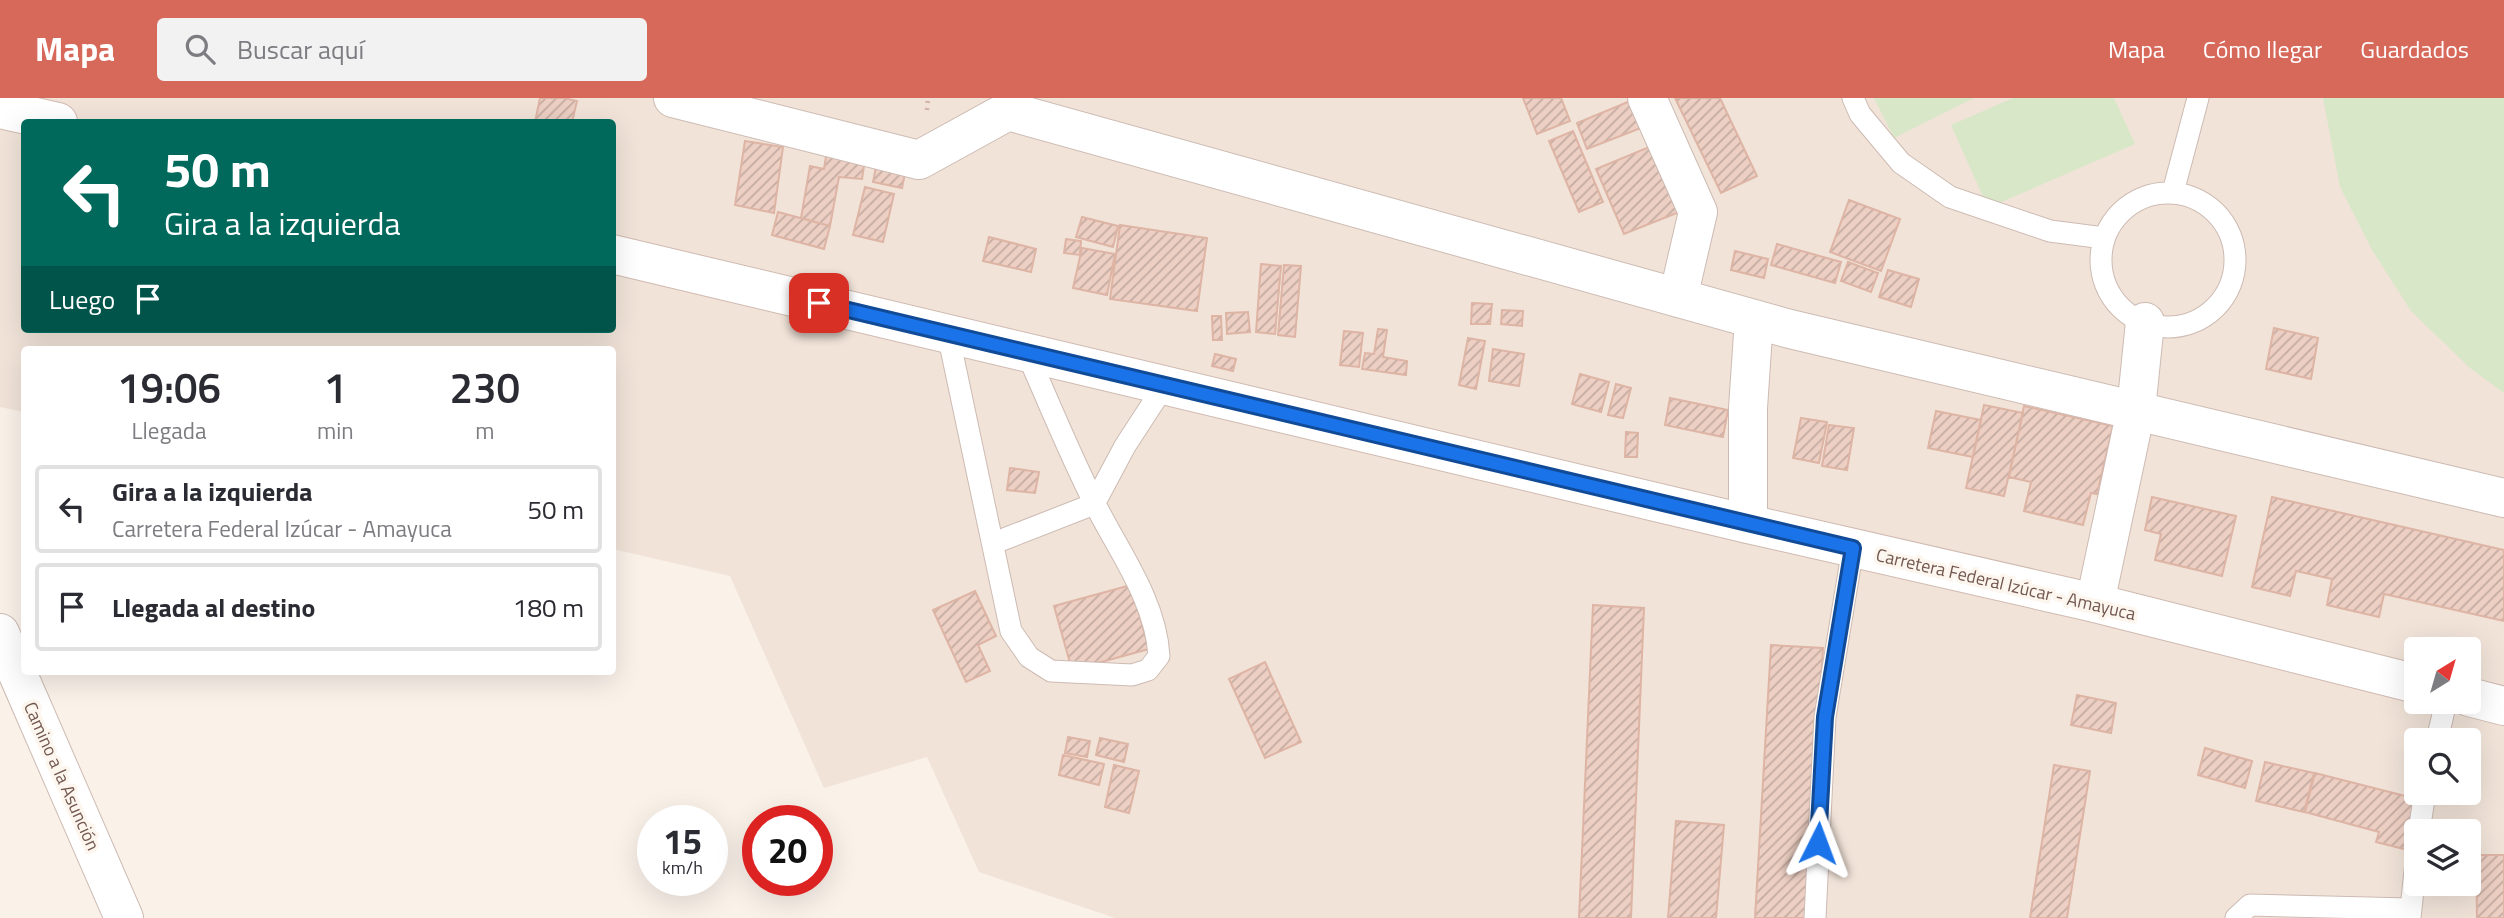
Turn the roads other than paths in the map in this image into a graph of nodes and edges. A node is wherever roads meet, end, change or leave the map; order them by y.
1 (673, 98) edge
2 (1647, 98) edge
3 (1853, 98) edge
4 (2198, 98) edge
5 (0, 109) edge
6 (45, 119) edge
7 (2173, 192) junction
8 (2104, 238) junction
9 (616, 255) edge
10 (1678, 298) junction
11 (1755, 319) junction
12 (2145, 323) junction
13 (948, 334) junction
14 (1027, 353) junction
15 (1164, 386) junction
16 (2136, 410) junction
17 (2504, 498) edge
18 (1094, 504) junction
19 (1748, 524) junction
20 (994, 543) junction
21 (1853, 548) junction
22 (2095, 603) junction
23 (0, 633) edge
24 (2404, 681) edge
25 (2482, 700) edge
26 (2504, 706) edge
27 (2412, 896) edge
28 (2410, 914) edge
29 (124, 918) edge
30 (1815, 918) edge
31 (2236, 918) edge

1 - 10 street
2 - 10 street
3 - 8 lane
4 - 7 lane
5 - 6 street
7 - 8 lane
7 - 12 lane
8 - 12 lane
9 - 13 street, Carretera Federal Izúcar - Amayuca
10 - 11 street
11 - 16 street
11 - 19 street
12 - 16 street
13 - 14 street, Carretera Federal Izúcar - Amayuca
13 - 20 lane
14 - 15 street, Carretera Federal Izúcar - Amayuca
14 - 18 lane
15 - 18 lane
15 - 19 street, Carretera Federal Izúcar - Amayuca
16 - 17 street
16 - 22 street
18 - 20 lane
18 - 20 lane
19 - 21 street, Carretera Federal Izúcar - Amayuca
21 - 22 street, Carretera Federal Izúcar - Amayuca
21 - 30 lane
22 - 24 street, Carretera Federal Izúcar - Amayuca
23 - 29 street, Camino a la Asunción
25 - 26 street
27 - 28 lane
28 - 31 lane

